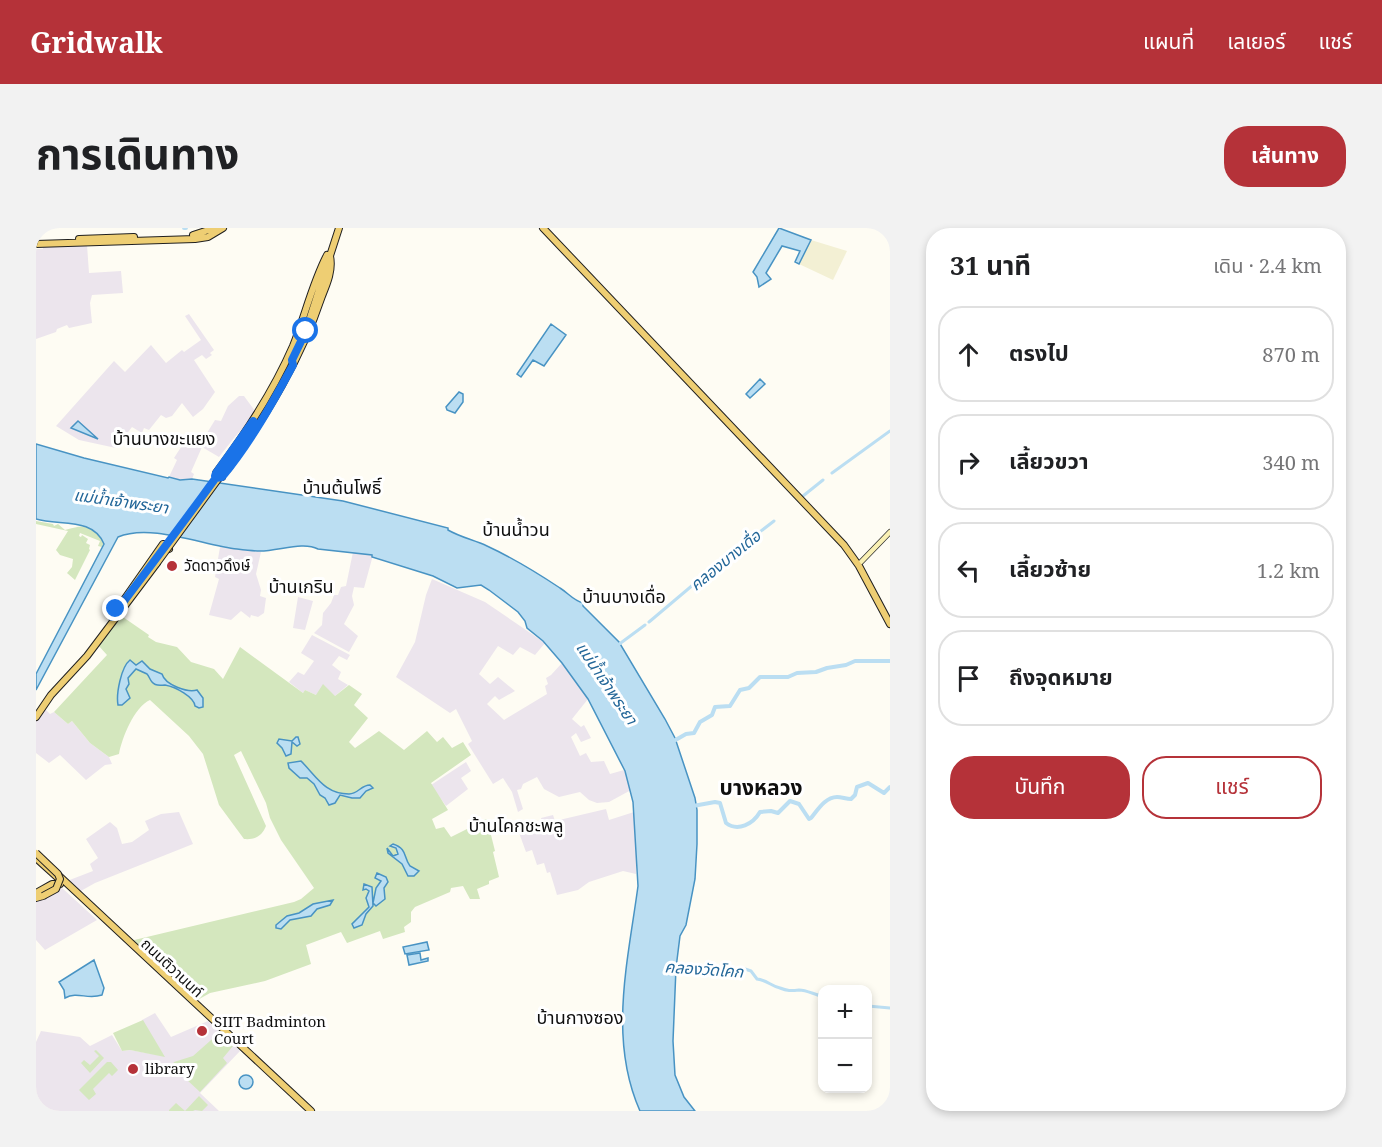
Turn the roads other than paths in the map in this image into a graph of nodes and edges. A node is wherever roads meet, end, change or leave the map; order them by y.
1 (215, 228) edge
2 (224, 228) edge
3 (338, 228) edge
4 (545, 228) edge
5 (93, 240) junction
6 (36, 242) edge
7 (288, 365) junction
8 (715, 407) junction
9 (256, 423) junction
10 (248, 435) junction
11 (890, 532) edge
12 (861, 562) junction
13 (888, 615) edge
14 (113, 617) junction
15 (890, 625) edge
16 (36, 711) edge
17 (36, 717) edge
18 (36, 855) edge
19 (48, 869) junction
20 (53, 882) junction
21 (69, 887) junction
22 (38, 895) edge
23 (309, 1111) edge

1 - 5 main road
2 - 5 main road
3 - 7 main road
4 - 8 main road
5 - 6 main road
7 - 9 main road
7 - 9 main road
7 - 10 main road
8 - 12 main road
8 - 13 main road
9 - 9 main road
9 - 10 main road
10 - 14 main road, bridge
11 - 12 street
12 - 13 main road
13 - 15 main road
14 - 14 main road
14 - 16 main road
14 - 17 main road
18 - 19 main road, ถนนติวานนท์
18 - 21 main road, ถนนติวานนท์
18 - 22 main road, bridge
19 - 20 main road
19 - 21 main road, ถนนติวานนท์
20 - 21 main road
20 - 22 main road
21 - 23 main road, ถนนติวานนท์

